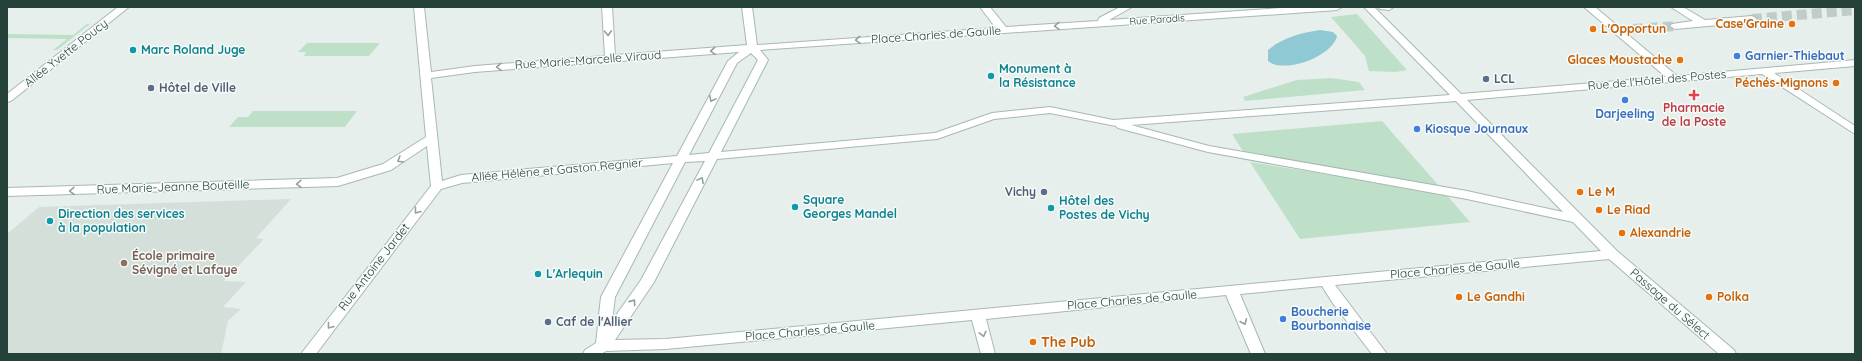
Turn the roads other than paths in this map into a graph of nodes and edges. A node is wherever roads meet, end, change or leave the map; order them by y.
1 (124, 7) edge
2 (419, 7) edge
3 (607, 7) edge
4 (747, 7) edge
5 (985, 7) edge
6 (1127, 7) edge
7 (1337, 7) edge
8 (1369, 7) edge
9 (1383, 7) edge
10 (1389, 7) edge
11 (1590, 7) edge
12 (1676, 7) edge
13 (1752, 19) tunnel mouth
14 (1096, 23) junction
15 (1702, 23) junction
16 (1676, 26) tunnel mouth
17 (1633, 29) tunnel mouth
18 (1003, 30) junction
19 (1619, 31) junction
20 (752, 48) junction
21 (610, 59) junction
22 (1855, 64) edge
23 (1764, 71) junction
24 (426, 76) junction
25 (1675, 79) junction
26 (7, 98) edge
27 (1458, 98) junction
28 (1113, 123) junction
29 (1855, 131) edge
30 (432, 138) junction
31 (714, 156) junction
32 (679, 160) junction
33 (436, 183) junction
34 (7, 192) edge
35 (1577, 219) junction
36 (1612, 254) junction
37 (1326, 281) junction
38 (1231, 290) junction
39 (978, 315) junction
40 (602, 346) junction
41 (308, 354) edge
42 (590, 354) edge
43 (988, 354) edge
44 (1258, 354) edge
45 (1380, 354) edge
46 (1729, 354) edge

1 - 26 street, Allée Yvette Poucy
2 - 24 street
3 -> 21 street
4 - 20 street
5 - 18 street
6 - 14 street
7 - 14 street, Rue Paradis
8 - 27 street
9 - 10 street
11 - 19 street
12 - 15 street
13 - 15 street
14 -> 18 street, Place Charles de Gaulle
15 - 16 street
17 - 19 street
18 -> 20 street, Place Charles de Gaulle
19 - 25 street
20 -> 21 street, Rue Marie-Marcelle Viraud
20 - 31 street
20 -> 32 street, Place Charles de Gaulle
21 -> 24 street, Rue Marie-Marcelle Viraud
22 - 23 street, Rue de l'Hôtel des Postes
23 - 25 street, Rue de l'Hôtel des Postes
23 - 29 street
24 - 30 street
25 - 27 street, Rue de l'Hôtel des Postes
27 - 28 street
27 - 35 street
28 - 31 street
28 - 35 street
30 - 33 street
30 -> 34 street, Rue Marie-Jeanne Bouteille
31 - 32 street
40 -> 31 street
32 - 33 street, Allée Hélène et Gaston Regnier
32 - 40 street, Place Charles de Gaulle
33 -> 41 street, Rue Antoine Jardet
35 - 36 street
36 - 37 street, Place Charles de Gaulle
36 - 46 street, Passage du Sélect
37 - 38 street, Place Charles de Gaulle
37 - 45 street
38 - 39 street, Place Charles de Gaulle
38 -> 44 street
39 - 40 street, Place Charles de Gaulle
39 -> 43 street
40 - 42 street

